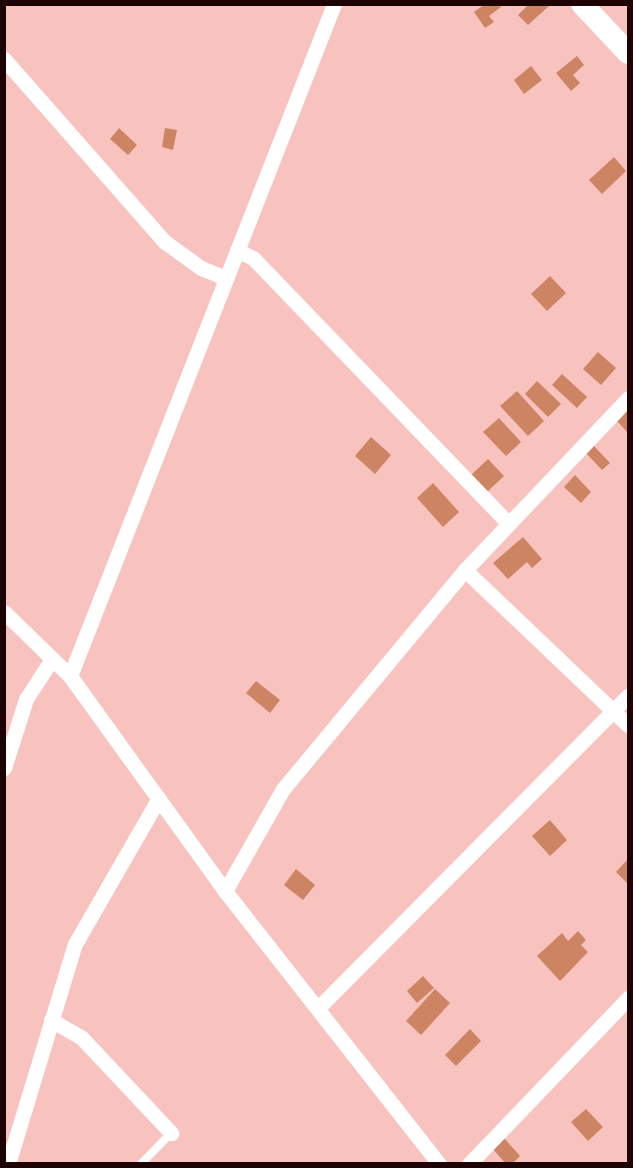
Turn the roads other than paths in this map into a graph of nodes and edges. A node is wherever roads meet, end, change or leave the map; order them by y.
1 (334, 4) edge
2 (582, 4) edge
3 (628, 53) edge
4 (4, 59) edge
5 (237, 250) junction
6 (226, 278) junction
7 (628, 398) edge
8 (509, 524) junction
9 (465, 570) junction
10 (4, 612) edge
11 (52, 658) junction
12 (70, 676) junction
13 (628, 696) edge
14 (615, 711) junction
15 (628, 725) edge
16 (4, 768) edge
17 (159, 798) junction
18 (225, 891) junction
19 (628, 998) edge
20 (318, 1008) junction
21 (51, 1020) junction
22 (171, 1133) joint
23 (8, 1164) edge
24 (141, 1164) edge
25 (440, 1164) edge
26 (469, 1164) edge

1 - 5 street
2 - 3 street
4 - 6 street
5 - 6 street
5 - 8 street
6 - 12 street
7 - 8 street
8 - 9 street
9 - 14 street
9 - 18 street
10 - 11 street
11 - 12 street
11 - 16 street
12 - 17 street
13 - 14 street
14 - 15 street
14 - 20 street
17 - 18 street
17 - 21 street
18 - 20 street
19 - 26 street
20 - 25 street
21 - 22 street
21 - 23 street
22 - 24 lane

